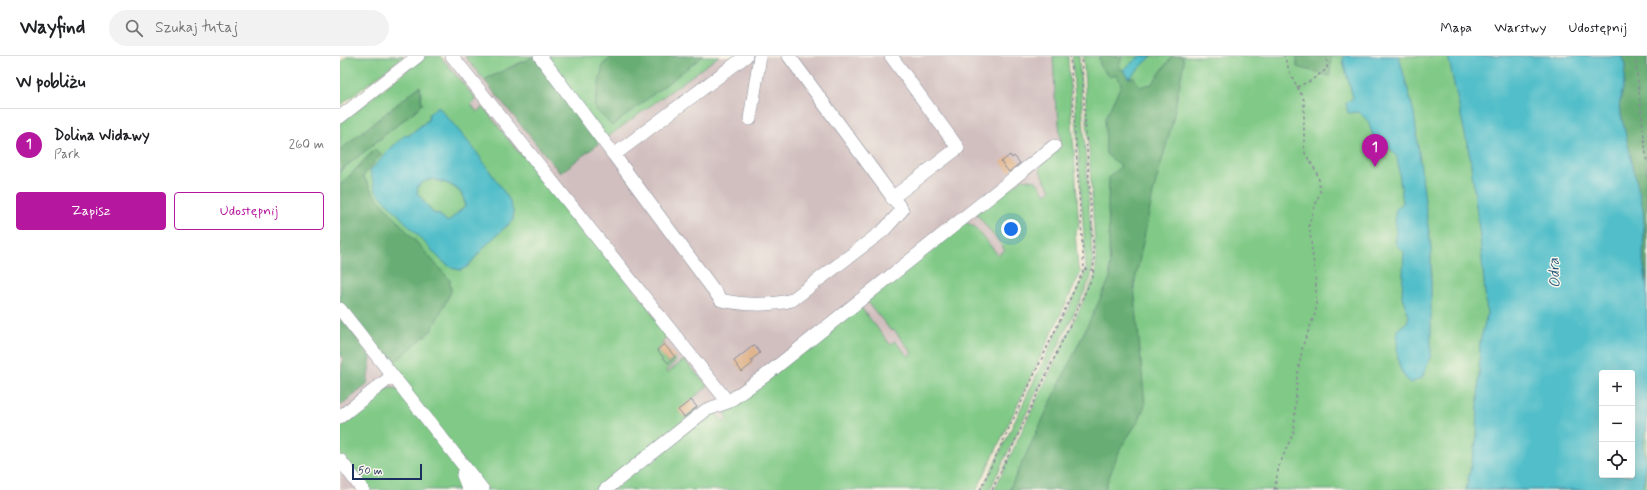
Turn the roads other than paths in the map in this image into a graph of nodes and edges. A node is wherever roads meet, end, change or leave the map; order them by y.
1 (418, 56) edge
2 (452, 56) edge
3 (540, 56) edge
4 (746, 56) edge
5 (760, 56) edge
6 (789, 56) edge
7 (893, 57) edge
8 (340, 117) edge
9 (750, 119) dead end
10 (1054, 146) dead end
11 (614, 155) junction
12 (892, 198) junction
13 (340, 309) edge
14 (392, 376) junction
15 (728, 402) junction
16 (340, 417) edge
17 (340, 460) edge
18 (468, 471) junction
19 (363, 490) edge
20 (469, 490) edge
21 (483, 490) edge
22 (605, 490) edge

1 - 8 street
2 - 15 street
3 - 11 street
4 - 11 street
5 - 9 street
6 - 12 street
7 - 12 street
10 - 15 street
11 - 12 street
13 - 14 street
14 - 16 street
14 - 18 street
15 - 22 street
17 - 19 street
18 - 20 street
18 - 21 street

